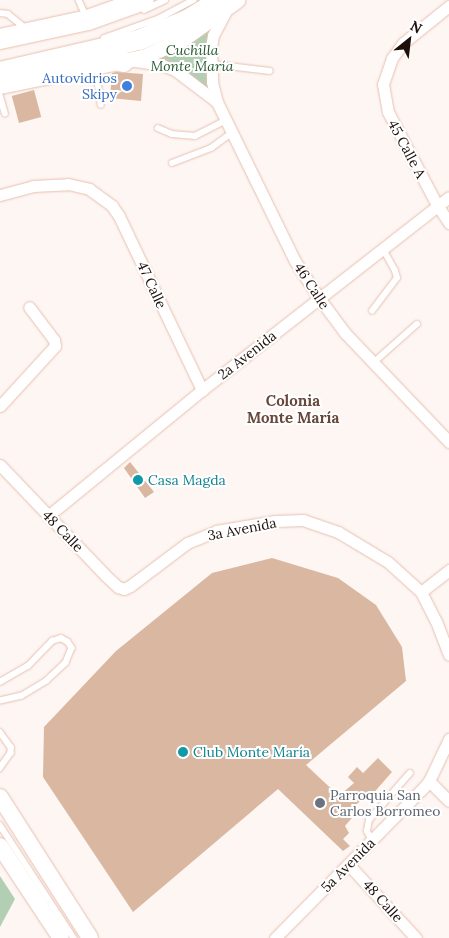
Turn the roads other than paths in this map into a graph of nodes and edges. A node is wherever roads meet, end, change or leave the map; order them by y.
1 (79, 0) edge
2 (165, 0) edge
3 (193, 0) edge
4 (229, 2) edge
5 (449, 6) edge
6 (139, 7) edge
7 (0, 13) edge
8 (88, 20) junction
9 (31, 32) junction
10 (0, 39) edge
11 (97, 53) junction
12 (127, 62) junction
13 (212, 64) junction
14 (270, 71) dead end
15 (0, 72) edge
16 (0, 86) edge
17 (0, 95) edge
18 (217, 102) junction
19 (101, 105) dead end
20 (5, 113) dead end
21 (226, 120) junction
22 (158, 128) dead end
23 (232, 133) junction
24 (172, 163) dead end
25 (0, 195) edge
26 (449, 197) edge
27 (437, 205) junction
28 (449, 222) edge
29 (382, 248) junction
30 (318, 298) junction
31 (29, 306) dead end
32 (372, 310) dead end
33 (418, 324) dead end
34 (372, 364) junction
35 (202, 390) junction
36 (0, 406) edge
37 (449, 442) edge
38 (0, 465) edge
39 (48, 516) junction
40 (449, 570) edge
41 (130, 586) joint
42 (421, 592) junction
43 (449, 655) edge
44 (0, 682) edge
45 (0, 701) edge
46 (0, 732) edge
47 (449, 739) edge
48 (0, 769) edge
49 (410, 773) dead end
50 (430, 781) junction
51 (0, 797) edge
52 (449, 801) edge
53 (0, 825) edge
54 (372, 841) junction
55 (0, 846) edge
56 (349, 865) junction
57 (58, 936) edge
58 (74, 938) edge
59 (90, 938) edge
60 (274, 938) edge
61 (416, 938) edge

1 - 8 lane
2 - 6 lane
3 - 11 lane
4 - 11 highway
4 - 12 street
4 - 13 street, 46 Calle
5 - 27 street, 45 Calle A
6 - 8 highway
7 - 9 lane
8 - 9 highway
9 - 10 highway
11 - 12 highway
11 - 15 highway
11 - 16 street
11 - 19 lane
12 - 18 street, 46 Calle
13 - 14 lane
13 - 18 street, 46 Calle
17 - 20 lane
18 - 21 street, 46 Calle
21 - 22 lane
21 - 23 street, 46 Calle
23 - 24 lane
23 - 30 street, 46 Calle
25 - 35 street, 47 Calle
26 - 27 street, 2a Avenida
27 - 28 street, 45 Calle A
27 - 29 street, 2a Avenida
29 - 30 street, 2a Avenida
29 - 32 lane
30 - 34 street, 46 Calle
30 - 35 street, 2a Avenida
31 - 36 street
33 - 34 lane
34 - 37 street, 46 Calle
35 - 39 street, 2a Avenida
38 - 39 street, 48 Calle
39 - 41 street, 48 Calle
40 - 42 street
41 - 42 street, 3a Avenida
42 - 43 street
44 - 45 lane
46 - 48 lane
47 - 50 street, 5a Avenida
49 - 54 lane
50 - 52 street
50 - 54 street, 5a Avenida
51 - 59 main road
53 - 58 lane
54 - 56 street, 5a Avenida
55 - 57 main road
56 - 60 street, 5a Avenida
56 - 61 street, 48 Calle

